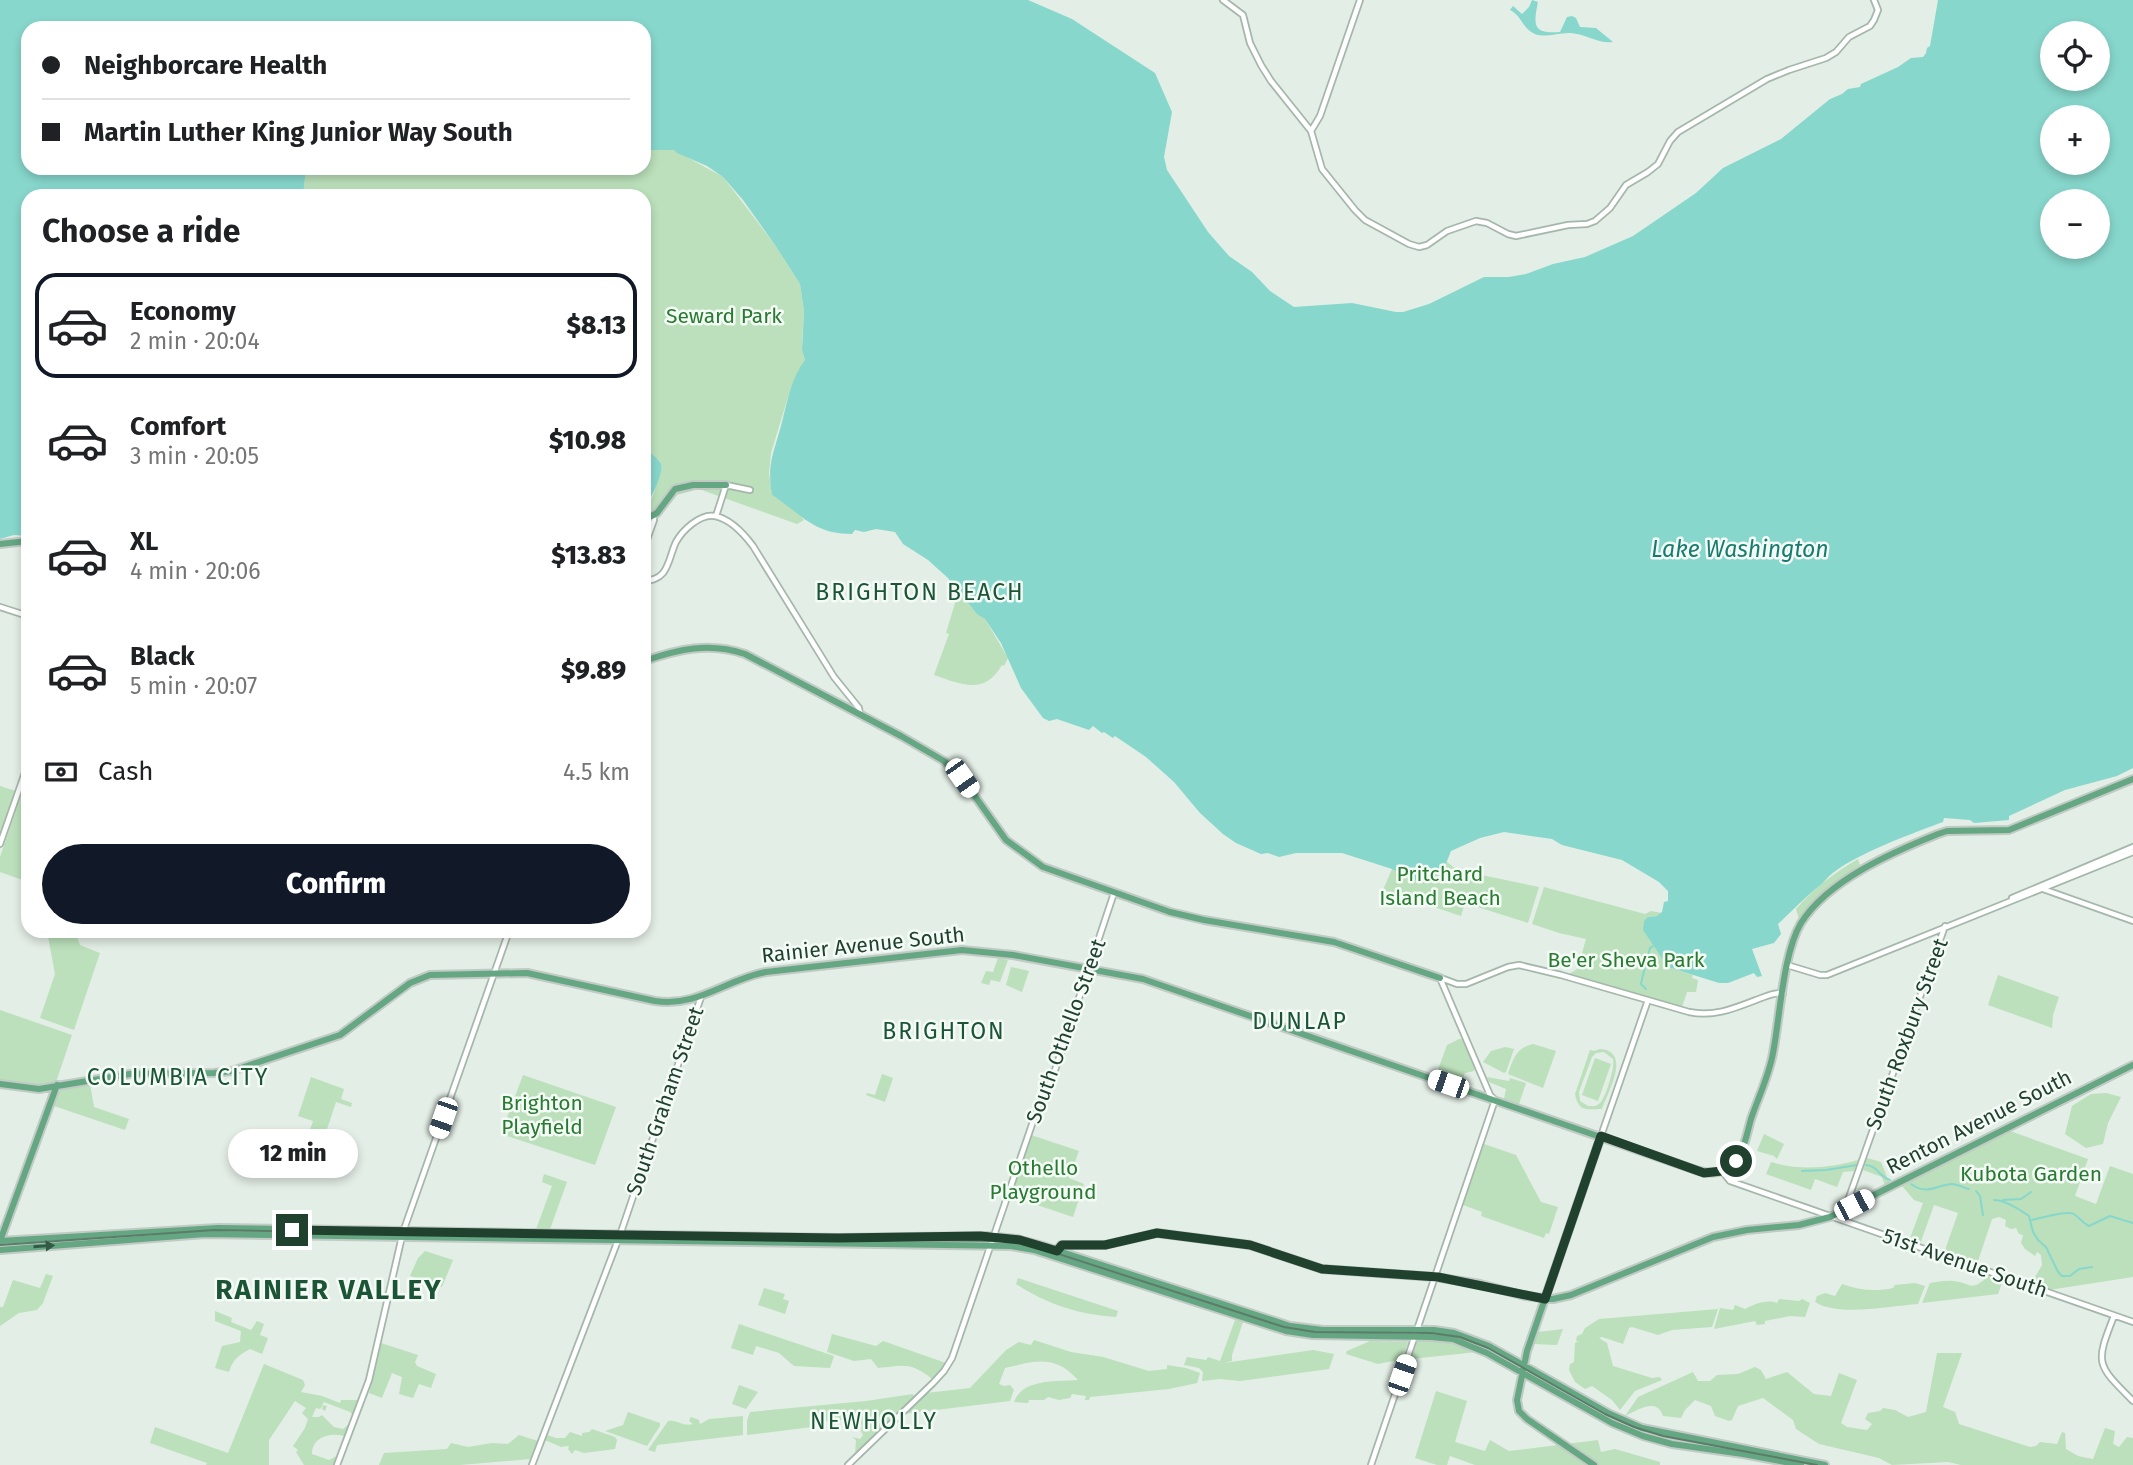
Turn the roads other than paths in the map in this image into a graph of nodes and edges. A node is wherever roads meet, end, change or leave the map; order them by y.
1 (1223, 0) edge
2 (1360, 0) edge
3 (1874, 0) edge
4 (1311, 131) junction
5 (726, 485) junction
6 (750, 490) dead end
7 (653, 516) joint
8 (716, 516) junction
9 (651, 523) edge
10 (21, 542) edge
11 (0, 544) edge
12 (651, 579) edge
13 (0, 607) edge
14 (21, 614) edge
15 (651, 659) edge
16 (860, 715) junction
17 (2133, 779) edge
18 (21, 784) edge
19 (0, 844) edge
20 (2132, 851) edge
21 (2042, 889) junction
22 (1114, 893) junction
23 (2008, 901) junction
24 (2133, 921) edge
25 (1945, 926) junction
26 (506, 938) edge
27 (1787, 965) junction
28 (1801, 968) junction
29 (1089, 969) junction
30 (494, 973) junction
31 (1786, 976) junction
32 (1440, 978) junction
33 (1783, 993) junction
34 (701, 997) junction
35 (689, 1000) junction
36 (1648, 1000) junction
37 (697, 1010) junction
38 (2133, 1065) edge
39 (0, 1084) edge
40 (57, 1085) junction
41 (1495, 1100) junction
42 (1601, 1136) junction
43 (1722, 1171) junction
44 (1851, 1203) junction
45 (1845, 1209) junction
46 (1830, 1217) junction
47 (1841, 1220) junction
48 (402, 1235) junction
49 (993, 1237) junction
50 (617, 1238) junction
51 (0, 1241) edge
52 (990, 1245) junction
53 (0, 1250) edge
54 (1058, 1253) junction
55 (1436, 1277) junction
56 (1545, 1299) junction
57 (2114, 1315) junction
58 (2133, 1322) edge
59 (1416, 1333) junction
60 (1527, 1351) junction
61 (1515, 1359) junction
62 (1524, 1365) junction
63 (1522, 1373) junction
64 (2133, 1401) edge
65 (1768, 1459) junction
66 (1752, 1462) dead end
67 (337, 1465) edge
68 (532, 1465) edge
69 (848, 1465) edge
70 (1371, 1465) edge
71 (1594, 1465) edge
72 (1801, 1465) edge
73 (1825, 1465) edge

1 - 4 street
2 - 4 street
3 - 4 street
5 - 6 street
5 - 7 main road
5 - 8 street
7 - 9 street
8 - 12 street
8 - 16 street
10 - 11 main road
13 - 14 street
15 - 16 main road
16 - 22 main road
17 - 27 main road
18 - 19 street
20 - 21 street
20 - 23 street
21 - 23 street
21 - 24 street
22 - 29 street, South Othello Street
22 - 32 main road
23 - 25 street
25 - 28 street
25 - 44 street, South Roxbury Street
26 - 30 street
27 - 28 street
27 - 31 main road
28 - 31 street
29 - 34 main road, Rainier Avenue South
29 - 41 main road, Rainier Avenue South
29 - 49 street, South Othello Street
30 - 35 main road, Rainier Avenue South
30 - 40 main road, Rainier Avenue South
30 - 48 street
31 - 33 main road
32 - 36 street
32 - 41 street
33 - 36 street
33 - 43 main road
34 - 35 main road, Rainier Avenue South
34 - 37 street, South Graham Street
35 - 37 street
36 - 42 street
37 - 50 street, South Graham Street
38 - 44 main road, Renton Avenue South
39 - 40 main road, Rainier Avenue South
40 - 51 main road
41 - 42 main road, Rainier Avenue South
41 - 55 street
42 - 43 main road, Rainier Avenue South
42 - 56 main road
43 - 46 street, 51st Avenue South
44 - 45 main road, Renton Avenue South
45 - 46 main road, Renton Avenue South
45 - 47 street
46 - 47 street, 51st Avenue South
46 - 56 main road, Renton Avenue South
47 - 57 street, 51st Avenue South
48 - 50 main road
48 - 51 main road
53 -> 48 main road
48 - 67 street
49 - 50 main road
49 - 52 street, South Othello Street
49 - 54 main road
50 - 52 main road
50 - 68 street, South Graham Street
52 - 54 main road
52 - 69 street, South Othello Street
54 - 55 main road, Renton Avenue South
54 - 59 main road
55 - 56 main road, Renton Avenue South
55 - 59 street
56 - 60 main road
57 - 58 street, 51st Avenue South
57 - 64 street
59 - 61 main road
59 - 63 main road
59 - 70 street
60 - 61 main road
60 - 62 main road
61 - 62 main road
62 - 63 main road
62 - 73 main road
63 - 65 main road
63 - 71 main road
65 - 66 main road
65 - 72 main road

